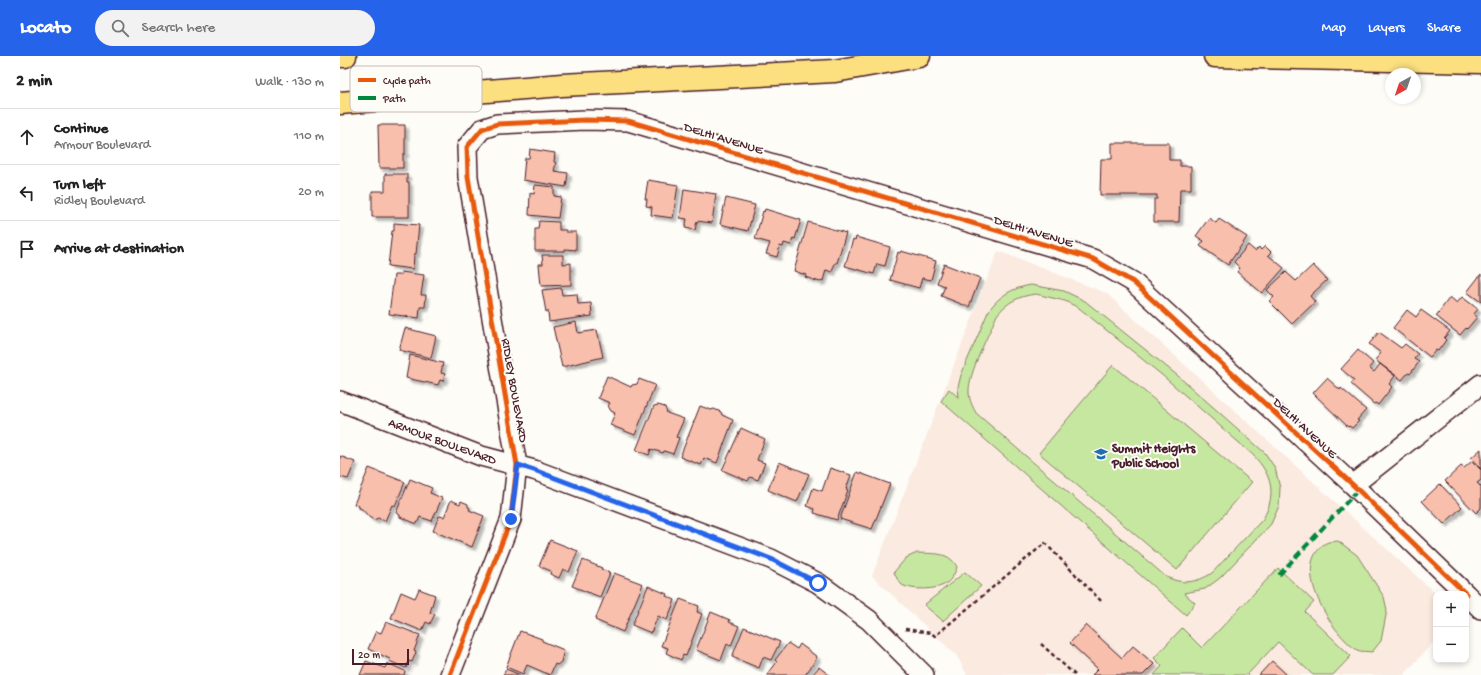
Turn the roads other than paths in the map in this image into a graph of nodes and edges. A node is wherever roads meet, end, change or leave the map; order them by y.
1 (340, 56) edge
2 (344, 56) edge
3 (920, 56) edge
4 (1215, 56) edge
5 (1481, 62) edge
6 (482, 91) edge
7 (350, 102) edge
8 (340, 103) edge
9 (482, 128) joint
10 (1481, 384) edge
11 (340, 401) edge
12 (518, 465) junction
13 (1353, 485) junction
14 (1463, 591) edge
15 (1469, 597) edge
16 (1481, 609) edge
17 (450, 675) edge
18 (924, 675) edge

1 - 2 highway
3 - 6 highway
4 - 5 highway
7 - 8 highway
9 - 12 street, RIDLEY BOULEVARD
9 - 13 street, DELHI AVENUE
10 - 13 street
11 - 12 street, ARMOUR BOULEVARD
12 - 17 street, RIDLEY BOULEVARD
12 - 18 street, ARMOUR BOULEVARD
13 - 14 street, DELHI AVENUE
15 - 16 street, DELHI AVENUE

